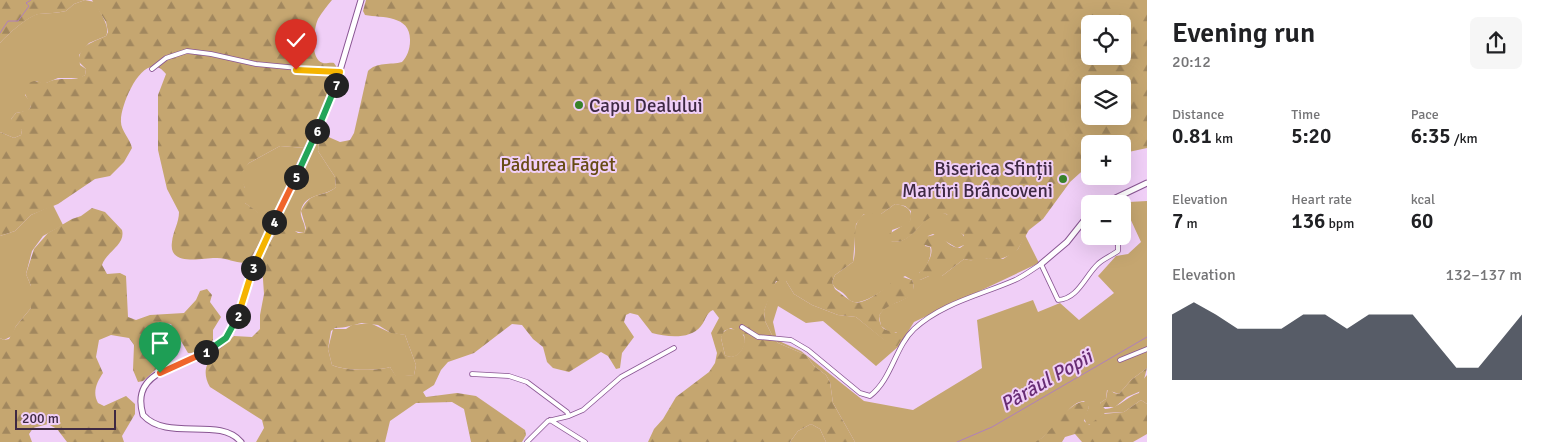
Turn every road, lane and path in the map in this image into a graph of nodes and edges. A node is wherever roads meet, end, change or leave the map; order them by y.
1 (361, 0) edge
2 (152, 69) dead end
3 (340, 72) junction
4 (1147, 183) edge
5 (1122, 195) edge
6 (1081, 226) edge
7 (1118, 245) edge
8 (1041, 264) junction
9 (742, 327) dead end
10 (674, 348) dead end
11 (1147, 349) edge
12 (1120, 360) dead end
13 (472, 374) dead end
14 (569, 416) junction
15 (550, 420) junction
16 (241, 442) edge
17 (527, 442) edge
18 (585, 442) edge

1 - 3 main road
2 - 3 street
3 - 16 main road
4 - 5 main road
6 - 8 main road
7 - 8 street
8 - 9 street
10 - 14 street
11 - 12 street
13 - 14 street
14 - 15 street
15 - 17 street
15 - 18 street

